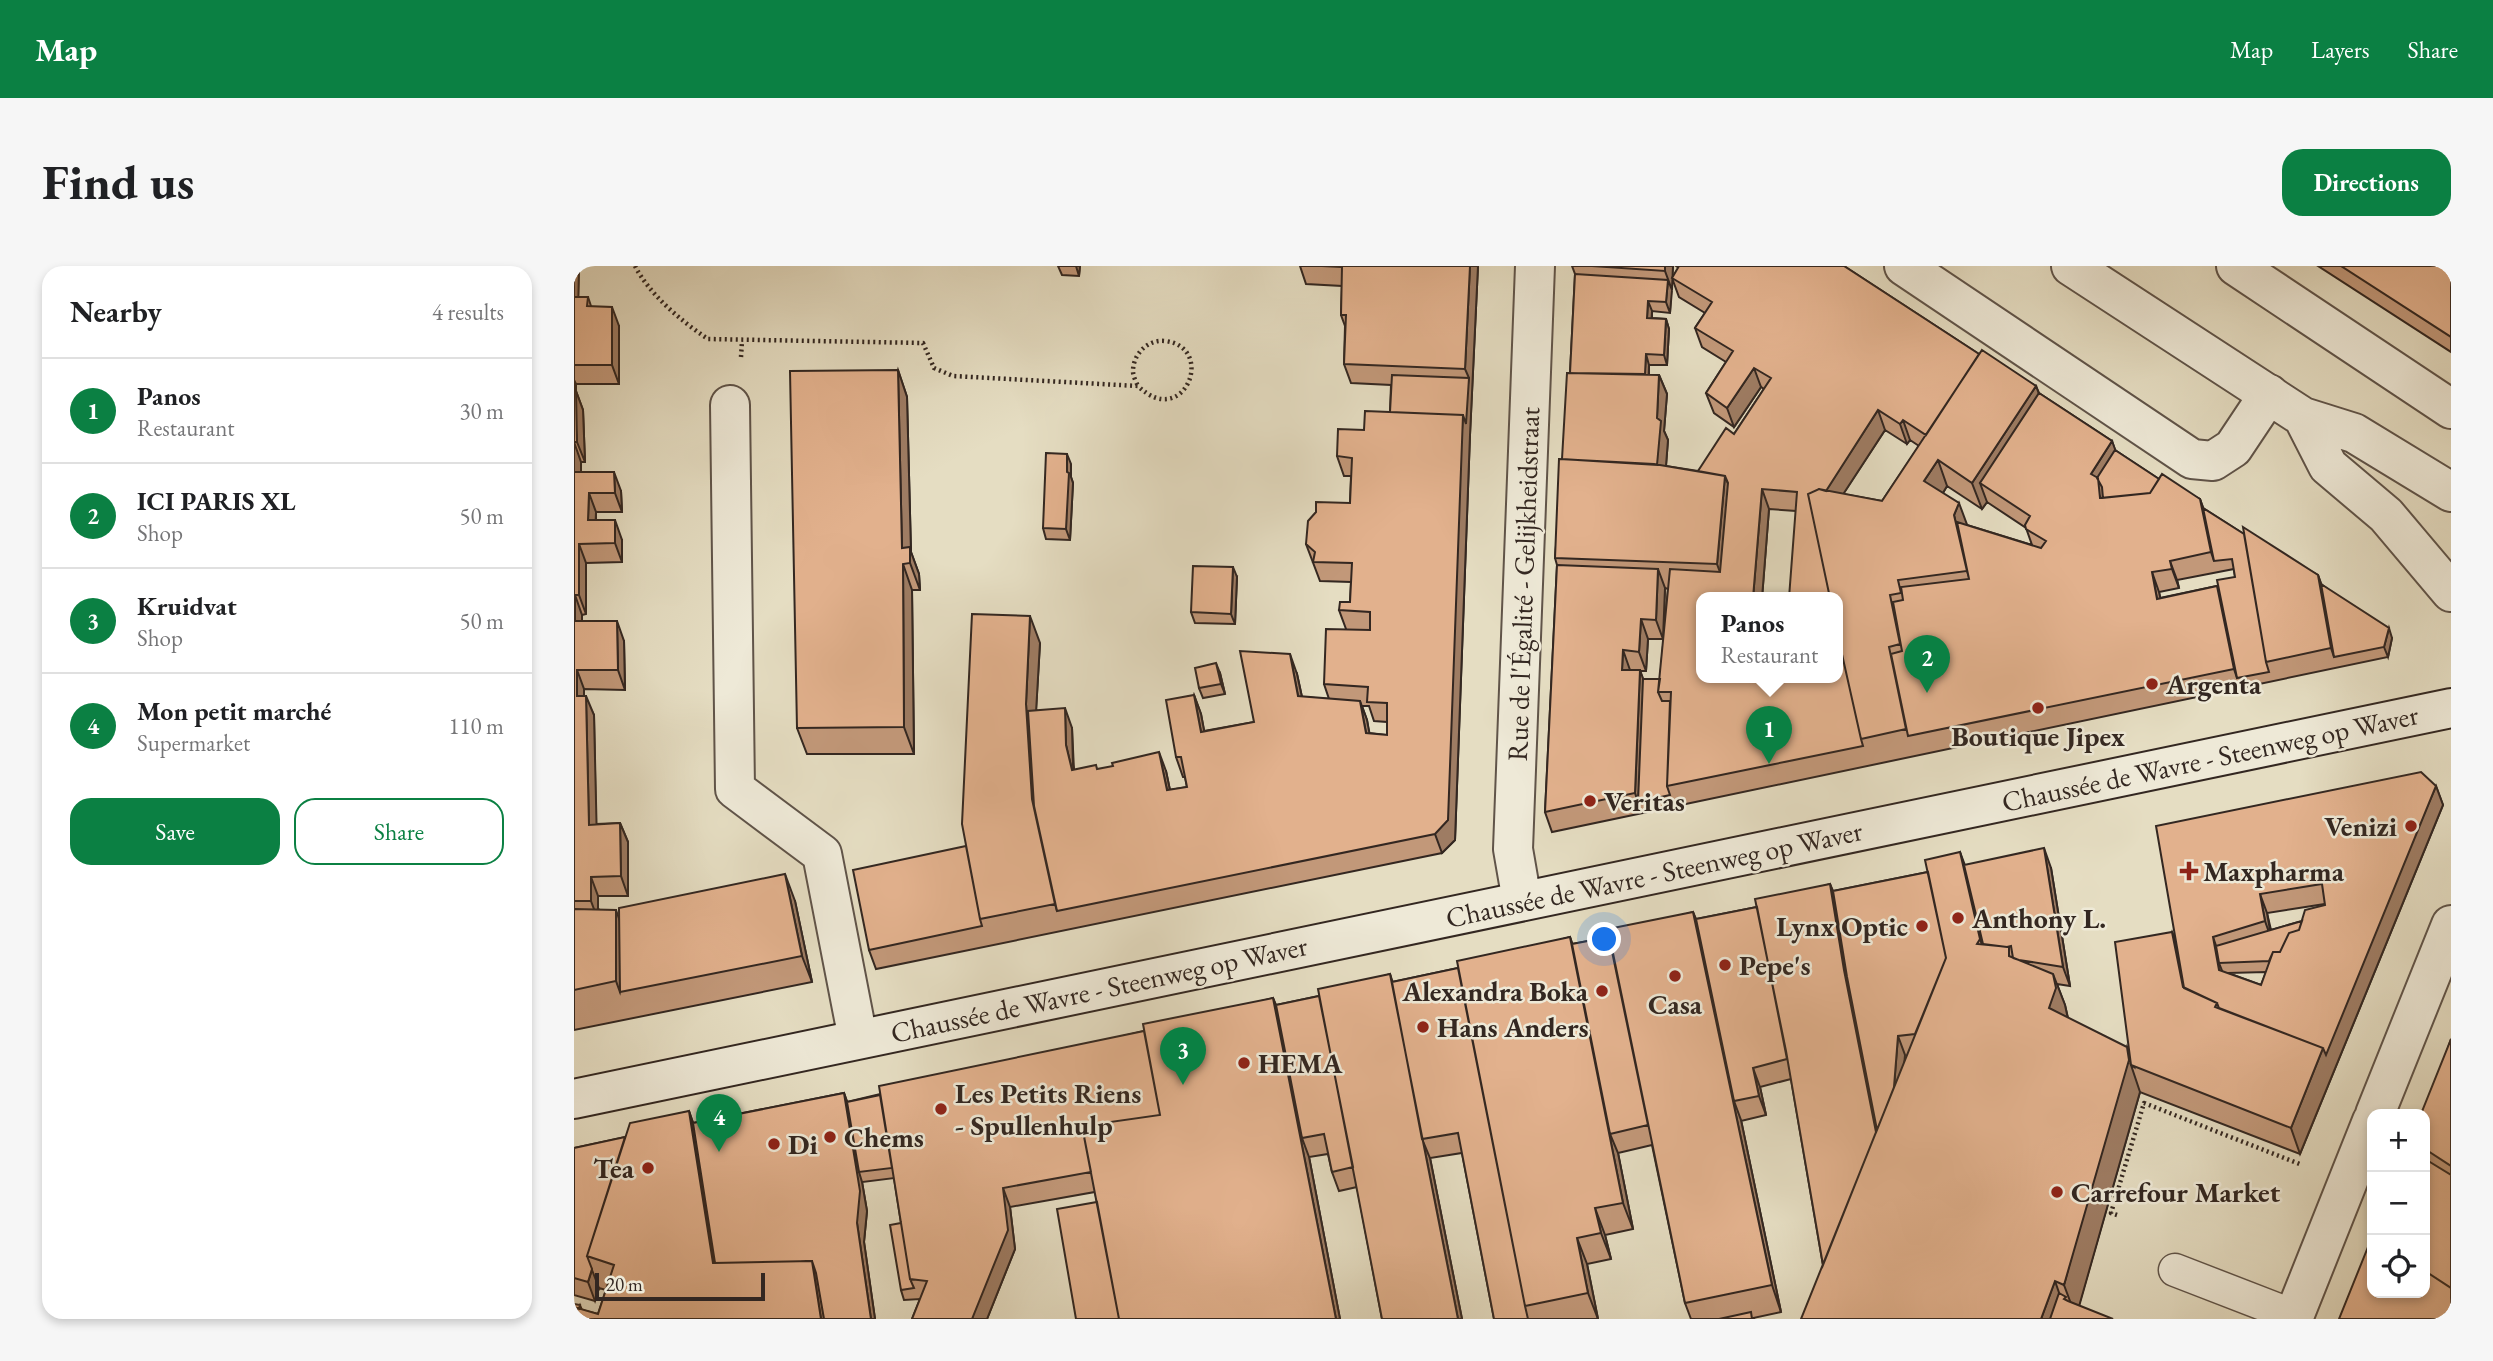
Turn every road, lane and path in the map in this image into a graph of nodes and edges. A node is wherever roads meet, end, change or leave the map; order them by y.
1 (635, 266) edge
2 (1535, 266) edge
3 (1903, 266) edge
4 (2070, 266) edge
5 (2236, 266) edge
6 (1138, 386) junction
7 (2269, 394) junction
8 (730, 405) dead end
9 (2451, 409) edge
10 (2303, 417) junction
11 (2451, 492) edge
12 (2451, 592) edge
13 (2451, 708) edge
14 (1522, 901) junction
15 (2451, 925) edge
16 (858, 1040) junction
17 (574, 1099) edge
18 (2377, 1109) edge
19 (2367, 1134) edge
20 (2309, 1167) dead end
21 (2117, 1215) dead end
22 (2175, 1270) dead end
23 (2294, 1317) edge

1 - 6 path
2 - 14 street, Rue de l'Égalité - Gelijkheidstraat
3 - 7 street
4 - 7 street
5 - 9 street
6 - 6 path
7 - 10 street
8 - 16 street, Chaussée de Wavre - Steenweg op Waver
10 - 11 street
10 - 12 street
13 - 14 street, Chaussée de Wavre - Steenweg op Waver
14 - 16 street, Chaussée de Wavre - Steenweg op Waver
15 - 18 street
16 - 17 street, Chaussée de Wavre - Steenweg op Waver
19 - 23 street
20 - 21 path
22 - 23 lane

